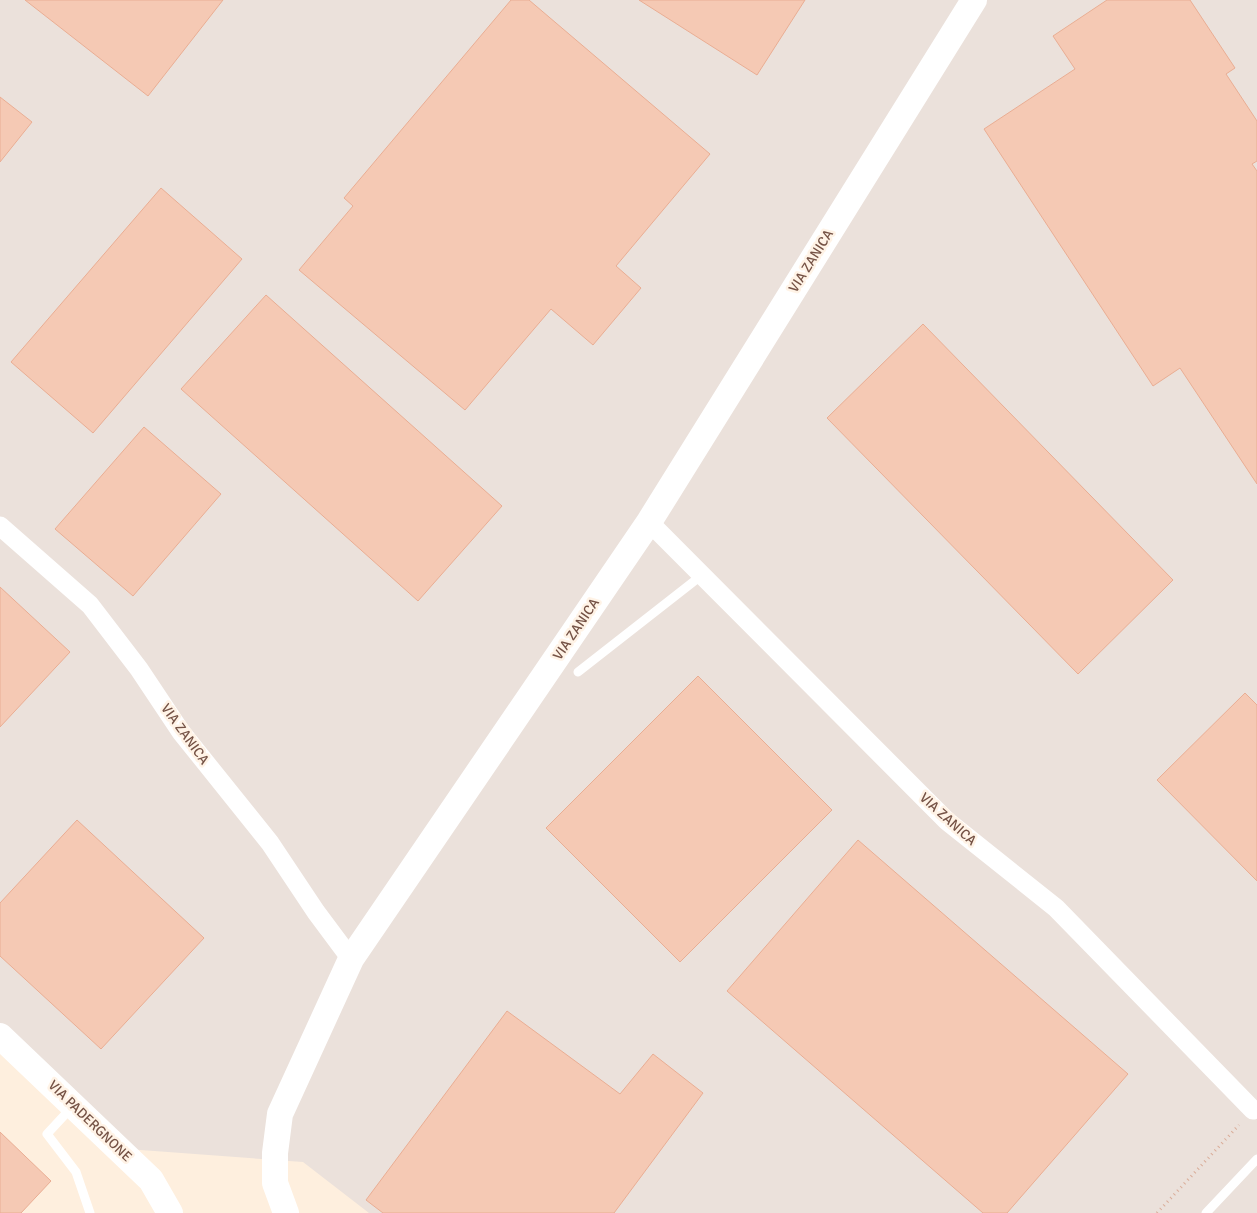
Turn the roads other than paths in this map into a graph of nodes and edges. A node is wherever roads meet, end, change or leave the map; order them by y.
1 (974, 0) edge
2 (649, 522) junction
3 (0, 526) edge
4 (702, 575) junction
5 (578, 672) dead end
6 (351, 959) junction
7 (0, 1036) edge
8 (74, 1106) junction
9 (1255, 1113) edge
10 (1257, 1159) edge
11 (90, 1213) edge
12 (170, 1213) edge
13 (286, 1213) edge
14 (1206, 1213) edge

1 - 2 street, VIA ZANICA
2 - 4 street, VIA ZANICA
2 - 6 street, VIA ZANICA
3 - 6 street, VIA ZANICA
4 - 5 lane
4 - 9 street, VIA ZANICA
6 - 13 street, VIA ZANICA
7 - 8 street, VIA PADERGNONE
8 - 11 lane
8 - 12 street, VIA PADERGNONE
10 - 14 lane

